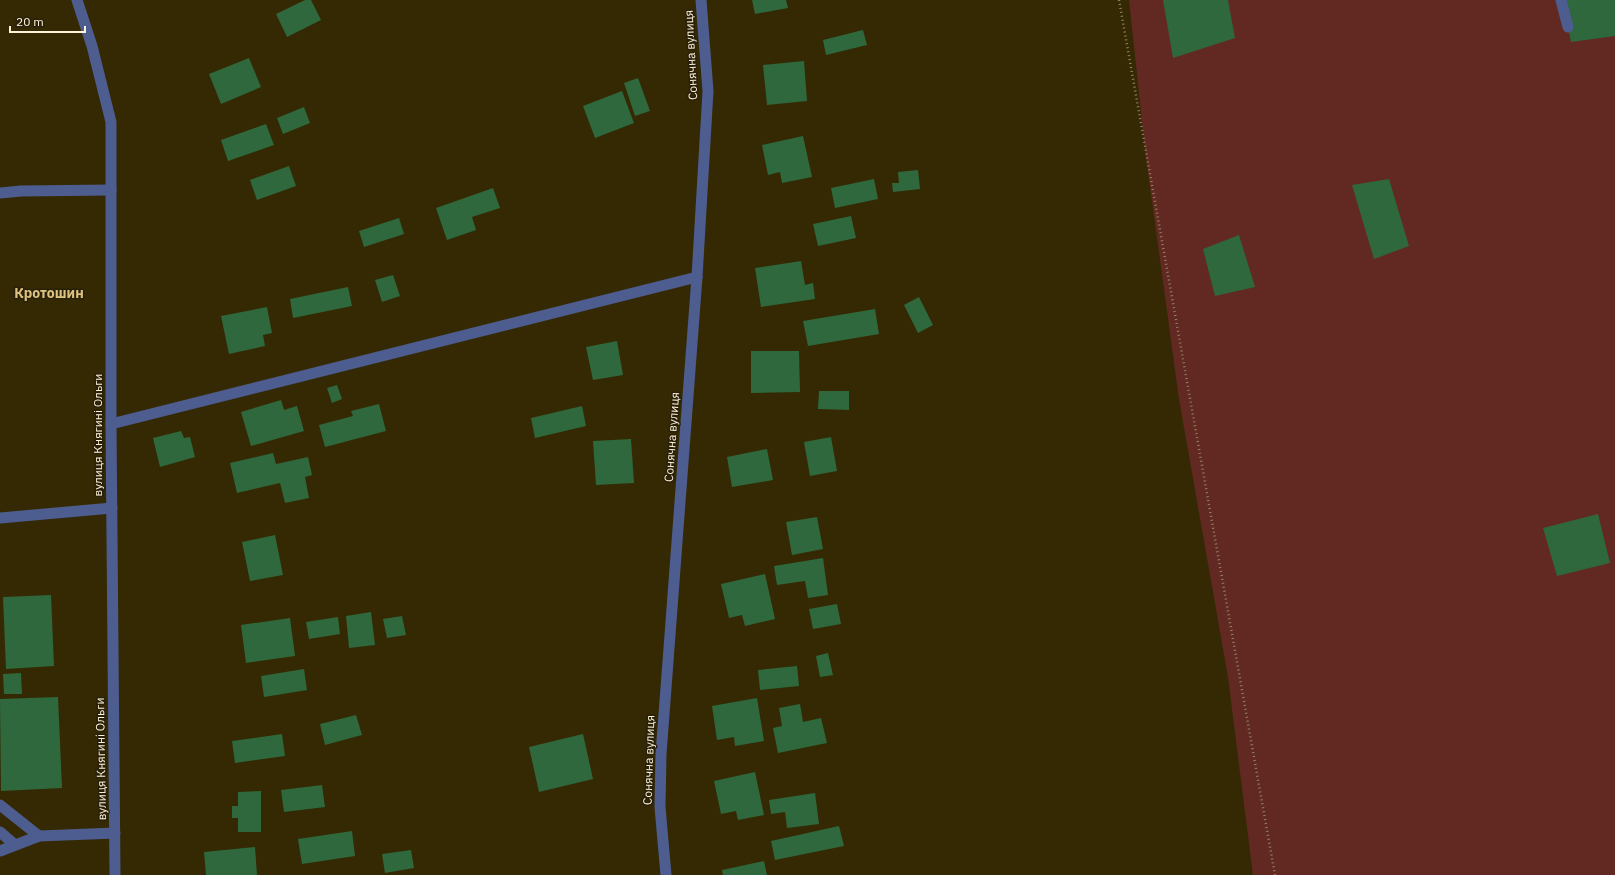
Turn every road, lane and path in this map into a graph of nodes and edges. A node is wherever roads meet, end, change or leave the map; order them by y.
1 (77, 0) edge
2 (701, 0) edge
3 (1119, 0) edge
4 (1561, 0) edge
5 (1568, 27) dead end
6 (111, 190) junction
7 (0, 193) edge
8 (697, 277) junction
9 (111, 424) junction
10 (112, 508) junction
11 (0, 518) edge
12 (0, 804) edge
13 (0, 832) edge
14 (115, 833) junction
15 (39, 836) junction
16 (15, 844) junction
17 (0, 851) edge
18 (115, 875) edge
19 (666, 875) edge
20 (1275, 875) edge

1 - 6 street, вулиця Княгині Ольги
2 - 8 street, Сонячна вулиця
3 - 20 path
4 - 5 street
6 - 7 street
6 - 9 street, вулиця Княгині Ольги
8 - 9 street
8 - 19 street, Сонячна вулиця
9 - 10 street, вулиця Княгині Ольги
10 - 11 street
10 - 14 street, вулиця Княгині Ольги
12 - 15 street
13 - 16 street
14 - 15 street
14 - 18 street, вулиця Княгині Ольги
15 - 16 street
16 - 17 street

